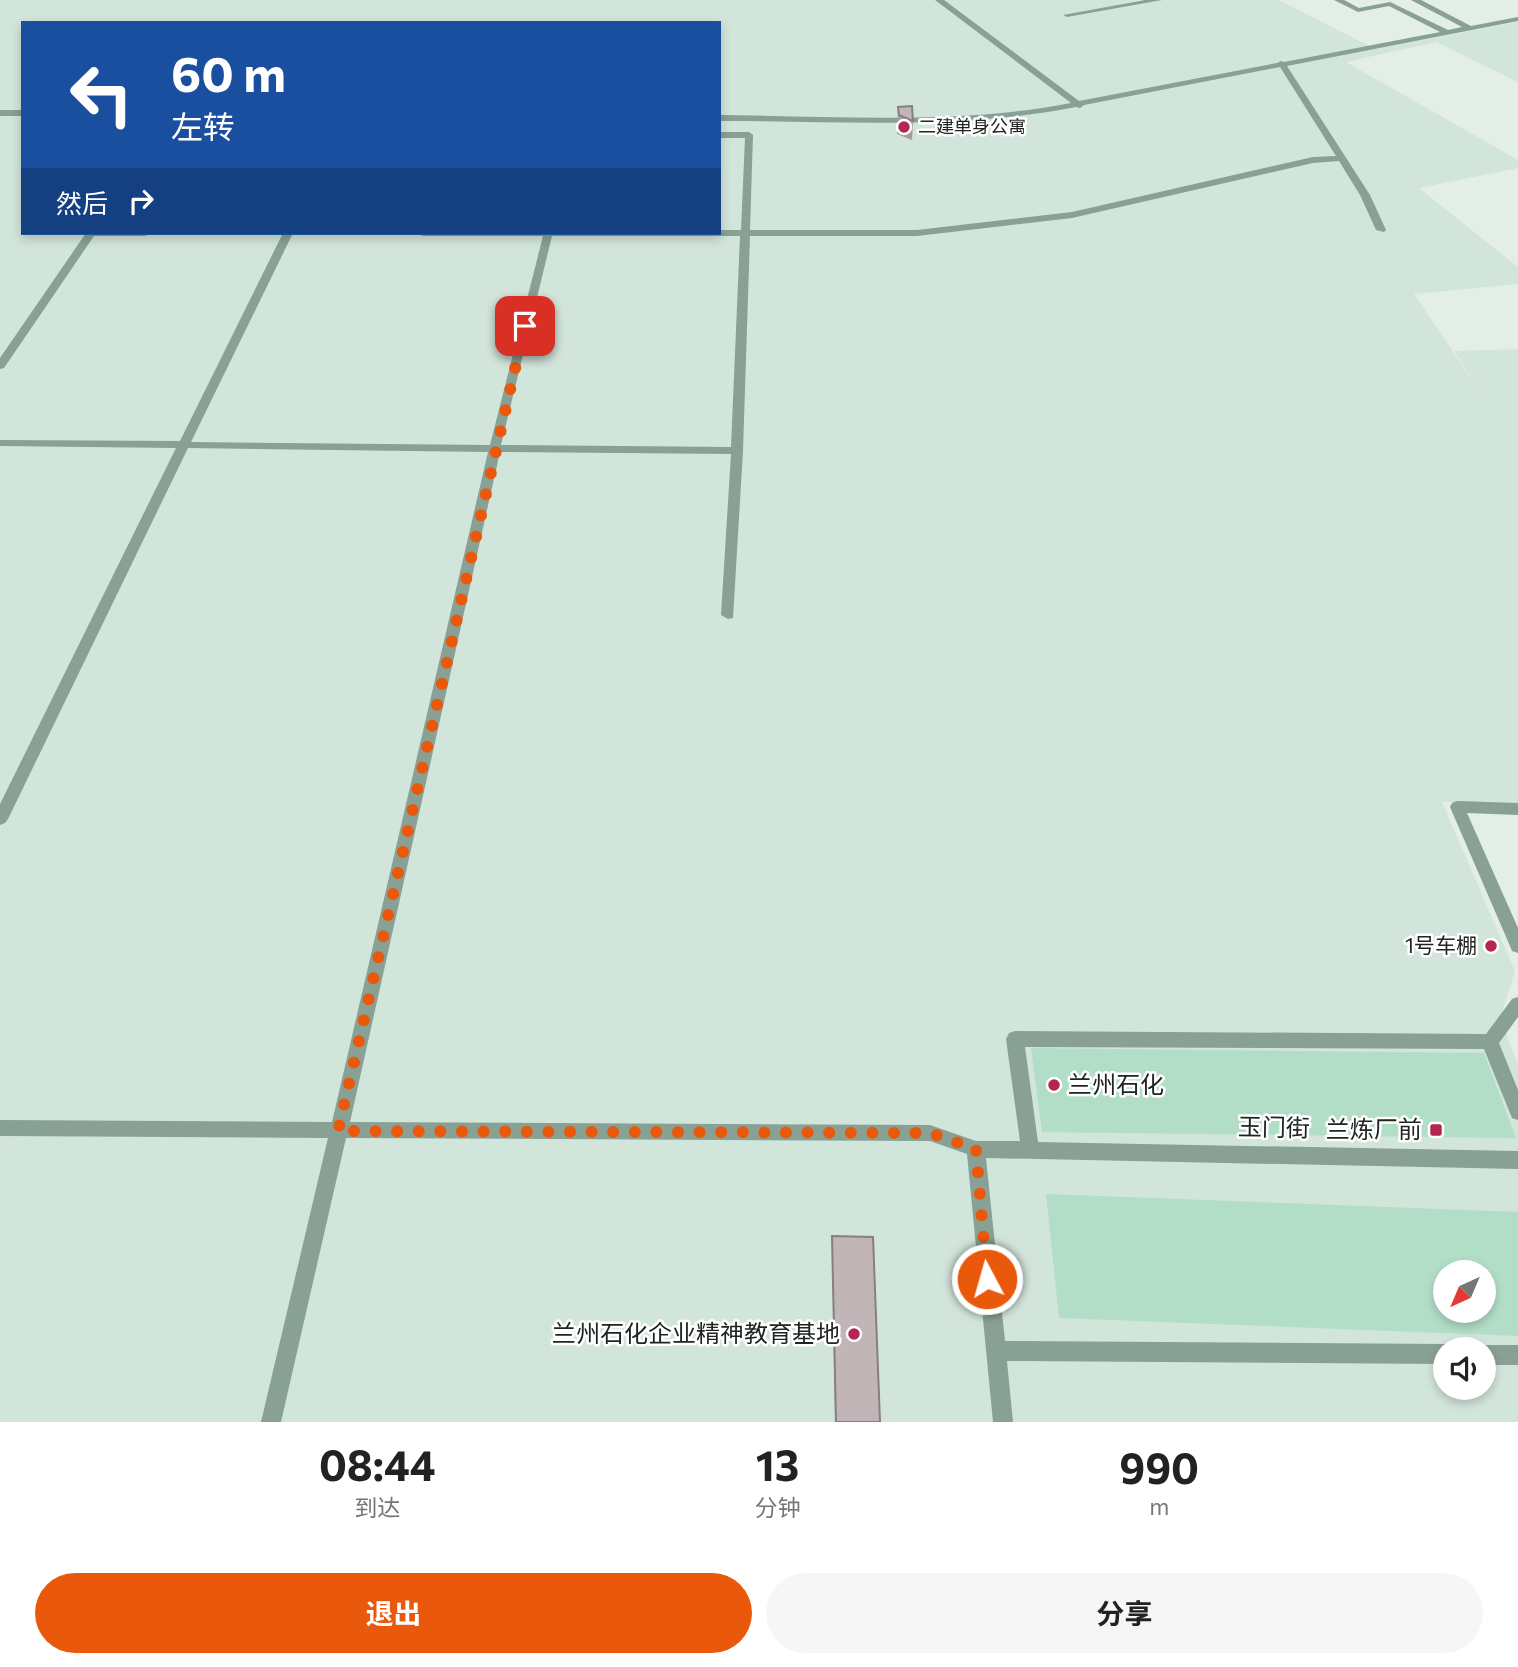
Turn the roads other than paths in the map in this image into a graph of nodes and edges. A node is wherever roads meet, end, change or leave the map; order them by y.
1 (939, 0) edge
2 (1158, 0) edge
3 (1338, 0) edge
4 (1371, 0) edge
5 (1415, 0) edge
6 (1382, 5) junction
7 (1067, 15) dead end
8 (1518, 19) edge
9 (1471, 29) junction
10 (1448, 33) junction
11 (1281, 63) junction
12 (1080, 106) junction
13 (0, 113) edge
14 (21, 113) edge
15 (721, 118) edge
16 (721, 135) edge
17 (1342, 158) junction
18 (1381, 230) dead end
19 (721, 234) edge
20 (746, 234) junction
21 (90, 235) edge
22 (287, 235) edge
23 (548, 235) edge
24 (0, 366) edge
25 (0, 443) edge
26 (185, 444) junction
27 (495, 447) junction
28 (737, 451) junction
29 (728, 615) dead end
30 (1518, 809) edge
31 (0, 819) edge
32 (1518, 946) edge
33 (1518, 1004) edge
34 (1490, 1042) junction
35 (1518, 1112) edge
36 (0, 1128) edge
37 (338, 1131) junction
38 (976, 1149) junction
39 (1030, 1150) junction
40 (1518, 1160) edge
41 (995, 1351) junction
42 (1433, 1354) edge
43 (1496, 1354) edge
44 (1518, 1355) edge
45 (271, 1422) edge
46 (1003, 1422) edge

1 - 12 street
2 - 7 street
3 - 6 street
4 - 6 street
5 - 9 street
6 - 10 street
8 - 9 street
9 - 10 street
10 - 11 street
11 - 12 street
11 - 17 street
12 - 15 street
13 - 14 street
16 - 20 street
17 - 18 street
17 - 20 street
19 - 20 street
20 - 28 street
21 - 24 street
22 - 26 street
23 - 27 street
25 - 26 street
26 - 27 street
26 - 31 street
27 - 28 street
27 - 37 street
28 - 29 street
30 - 32 street
33 - 34 street
34 - 35 street
34 - 39 street
36 - 37 street, 玉门街
37 - 38 street, 玉门街
37 - 45 street
38 - 39 street, 玉门街
38 - 41 street
39 - 40 street, 玉门街
41 - 42 street
41 - 46 street
43 - 44 street

